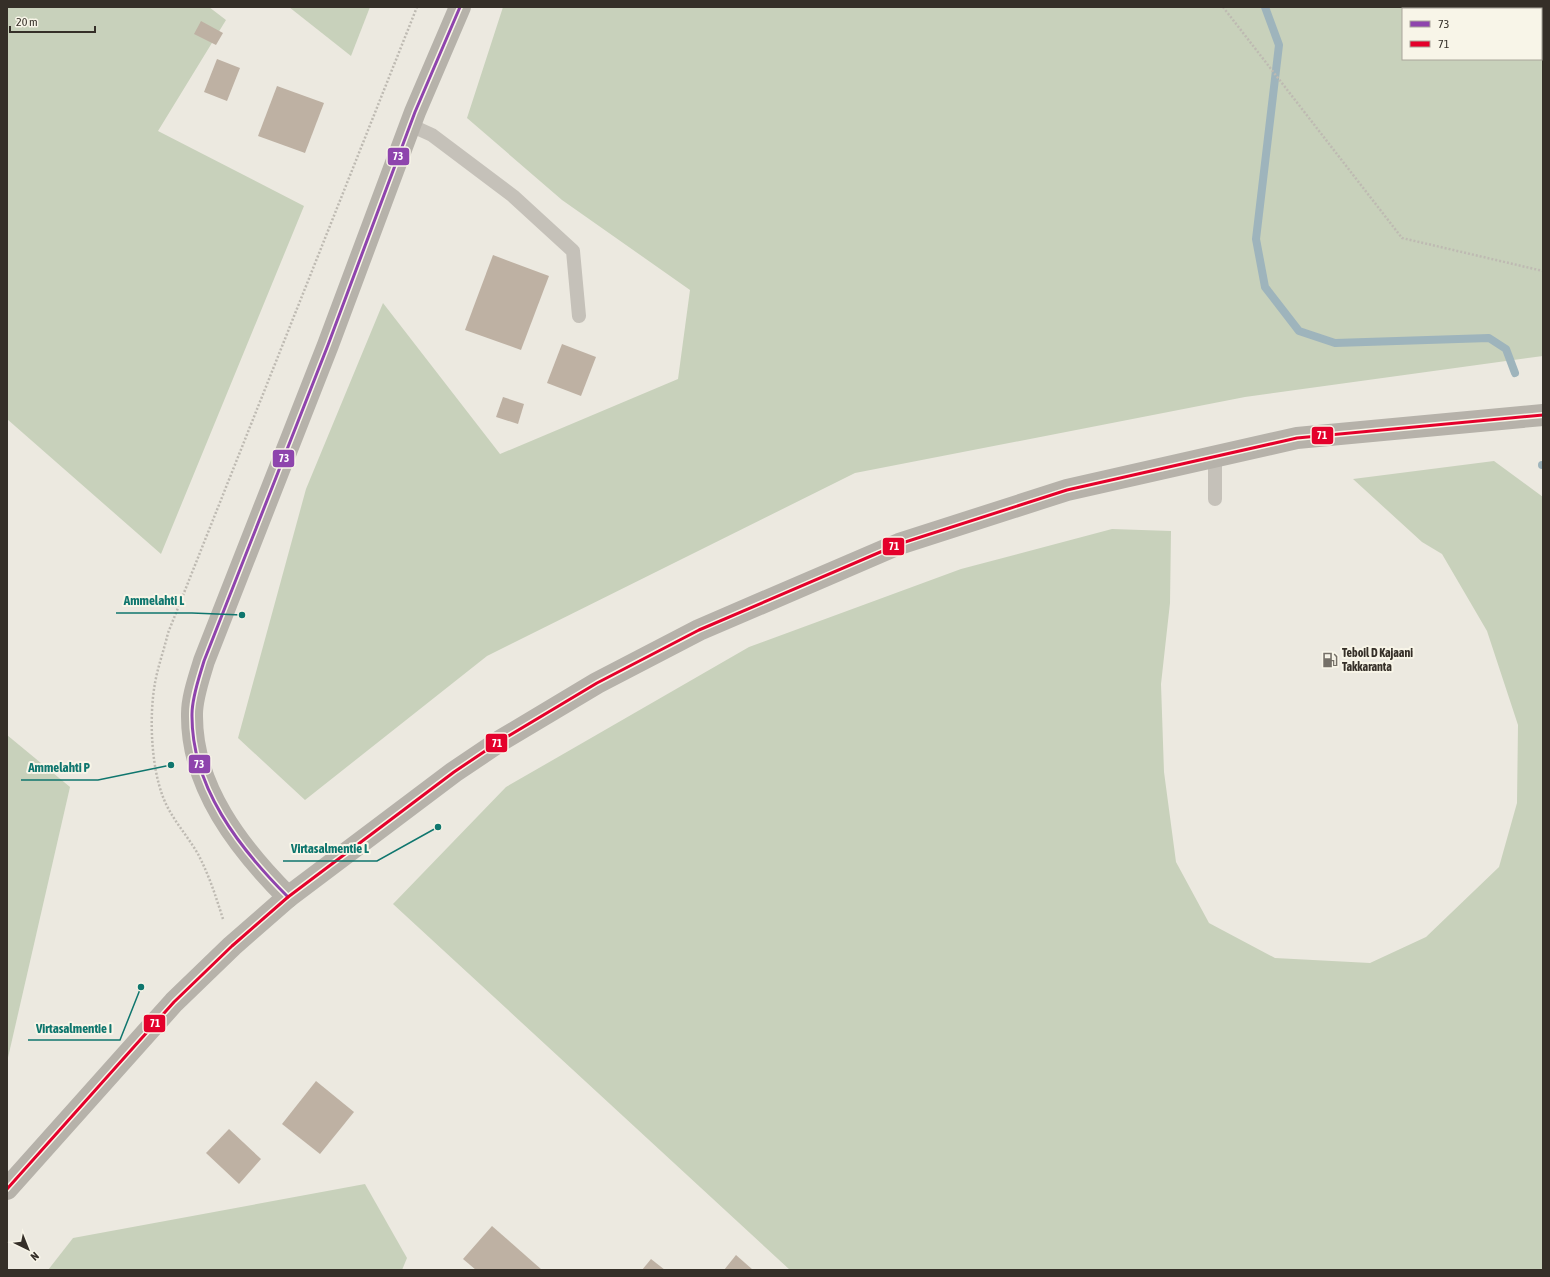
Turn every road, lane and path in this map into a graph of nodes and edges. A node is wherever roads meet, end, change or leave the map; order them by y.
1 (460, 7) edge
2 (1223, 7) edge
3 (410, 125) junction
4 (1543, 271) edge
5 (578, 316) dead end
6 (1543, 415) edge
7 (1214, 457) junction
8 (1215, 499) dead end
9 (288, 897) junction
10 (7, 1189) edge

1 - 3 street
2 - 4 path
3 - 5 lane
3 - 9 street
6 - 7 street
7 - 8 lane
7 - 9 street
9 - 10 street

